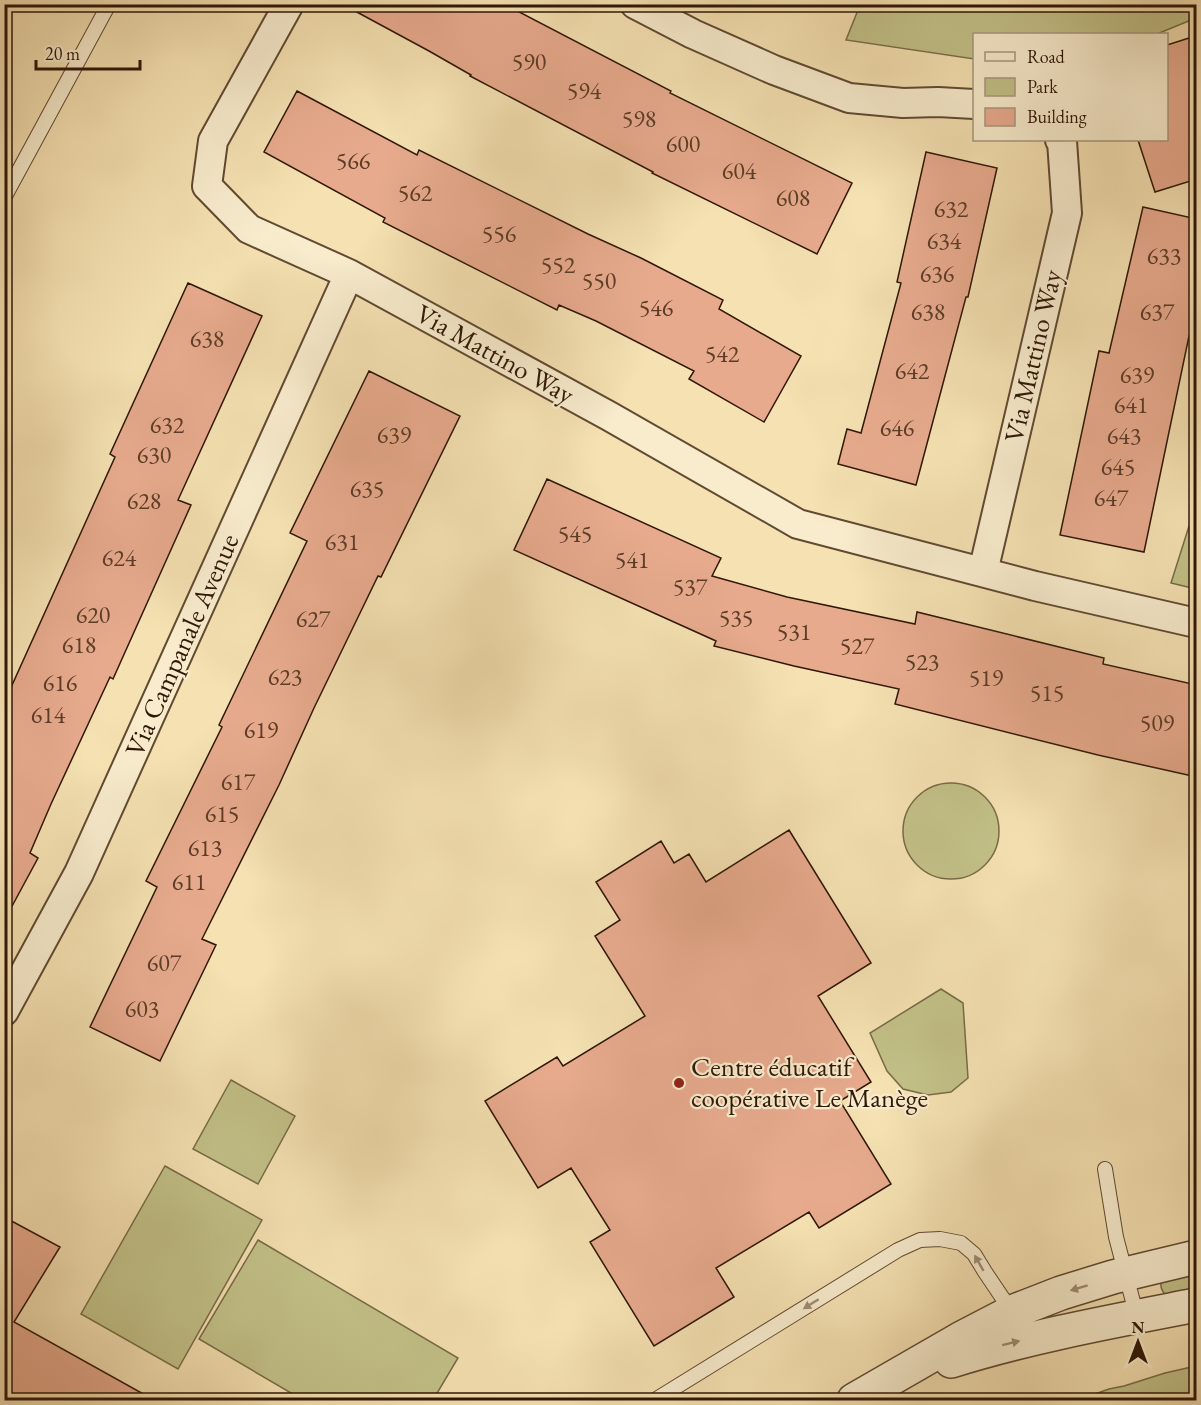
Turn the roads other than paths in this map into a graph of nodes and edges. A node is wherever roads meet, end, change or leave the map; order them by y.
1 (109, 4) edge
2 (289, 4) edge
3 (635, 4) edge
4 (973, 104) edge
5 (1062, 141) edge
6 (4, 198) edge
7 (349, 274) junction
8 (983, 572) junction
9 (1197, 623) edge
10 (4, 1011) edge
11 (1105, 1169) dead end
12 (1197, 1257) edge
13 (1125, 1274) junction
14 (1197, 1305) edge
15 (1012, 1312) junction
16 (1137, 1317) junction
17 (895, 1378) junction
18 (655, 1401) edge
19 (854, 1401) edge

1 - 6 lane
2 - 7 street, Via Mattino Way
3 - 4 street
5 - 8 street, Via Mattino Way
7 - 8 street, Via Mattino Way
7 - 10 street, Via Campanale Avenue
8 - 9 street, Via Mattino Way
11 - 13 lane
12 - 13 street
13 -> 15 street
13 - 16 lane
14 - 16 street
15 - 17 street
15 -> 18 lane
17 -> 16 street
17 - 19 street

